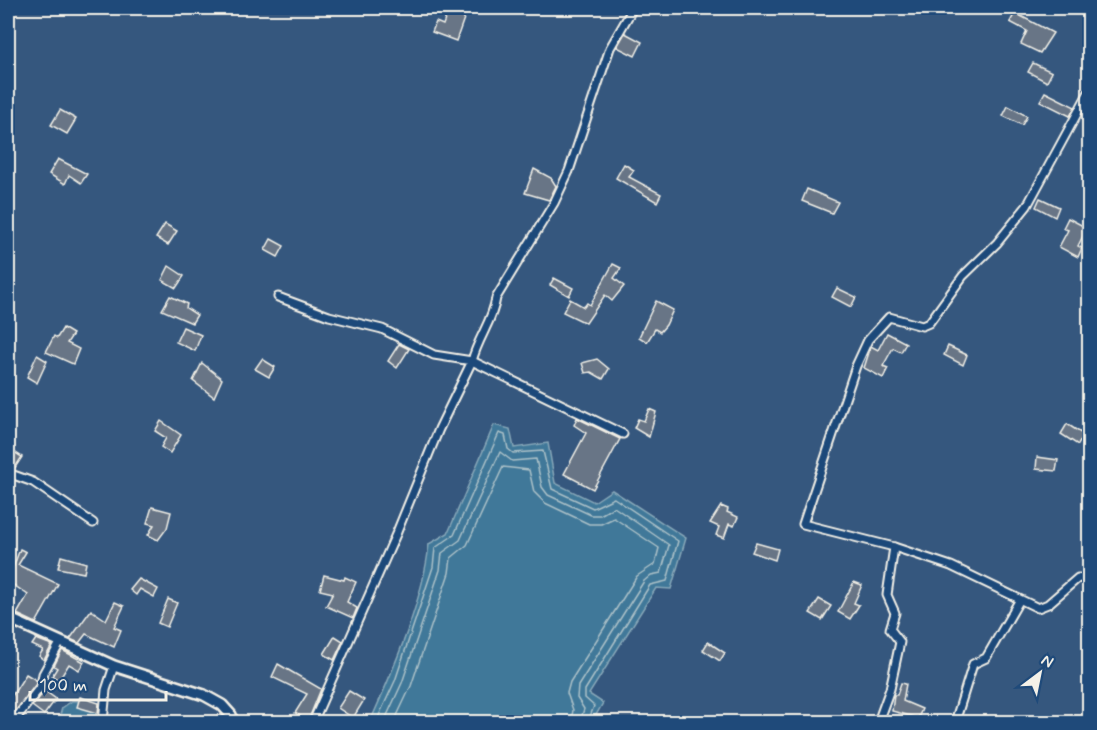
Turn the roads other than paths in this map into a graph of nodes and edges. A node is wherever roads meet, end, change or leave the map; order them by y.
1 (633, 8) edge
2 (1089, 90) edge
3 (278, 297) dead end
4 (472, 361) junction
5 (623, 434) dead end
6 (8, 473) edge
7 (93, 523) dead end
8 (894, 547) junction
9 (1089, 579) edge
10 (1019, 601) junction
11 (8, 618) edge
12 (60, 643) junction
13 (114, 666) junction
14 (13, 723) edge
15 (103, 723) edge
16 (232, 723) edge
17 (313, 723) edge
18 (878, 723) edge
19 (956, 723) edge

1 - 4 street
2 - 8 street
3 - 4 street
4 - 5 street
4 - 17 street
6 - 7 street
8 - 10 street
8 - 18 street
9 - 10 street
10 - 19 street
11 - 12 street
12 - 13 street
12 - 14 street
13 - 15 street
13 - 16 street

